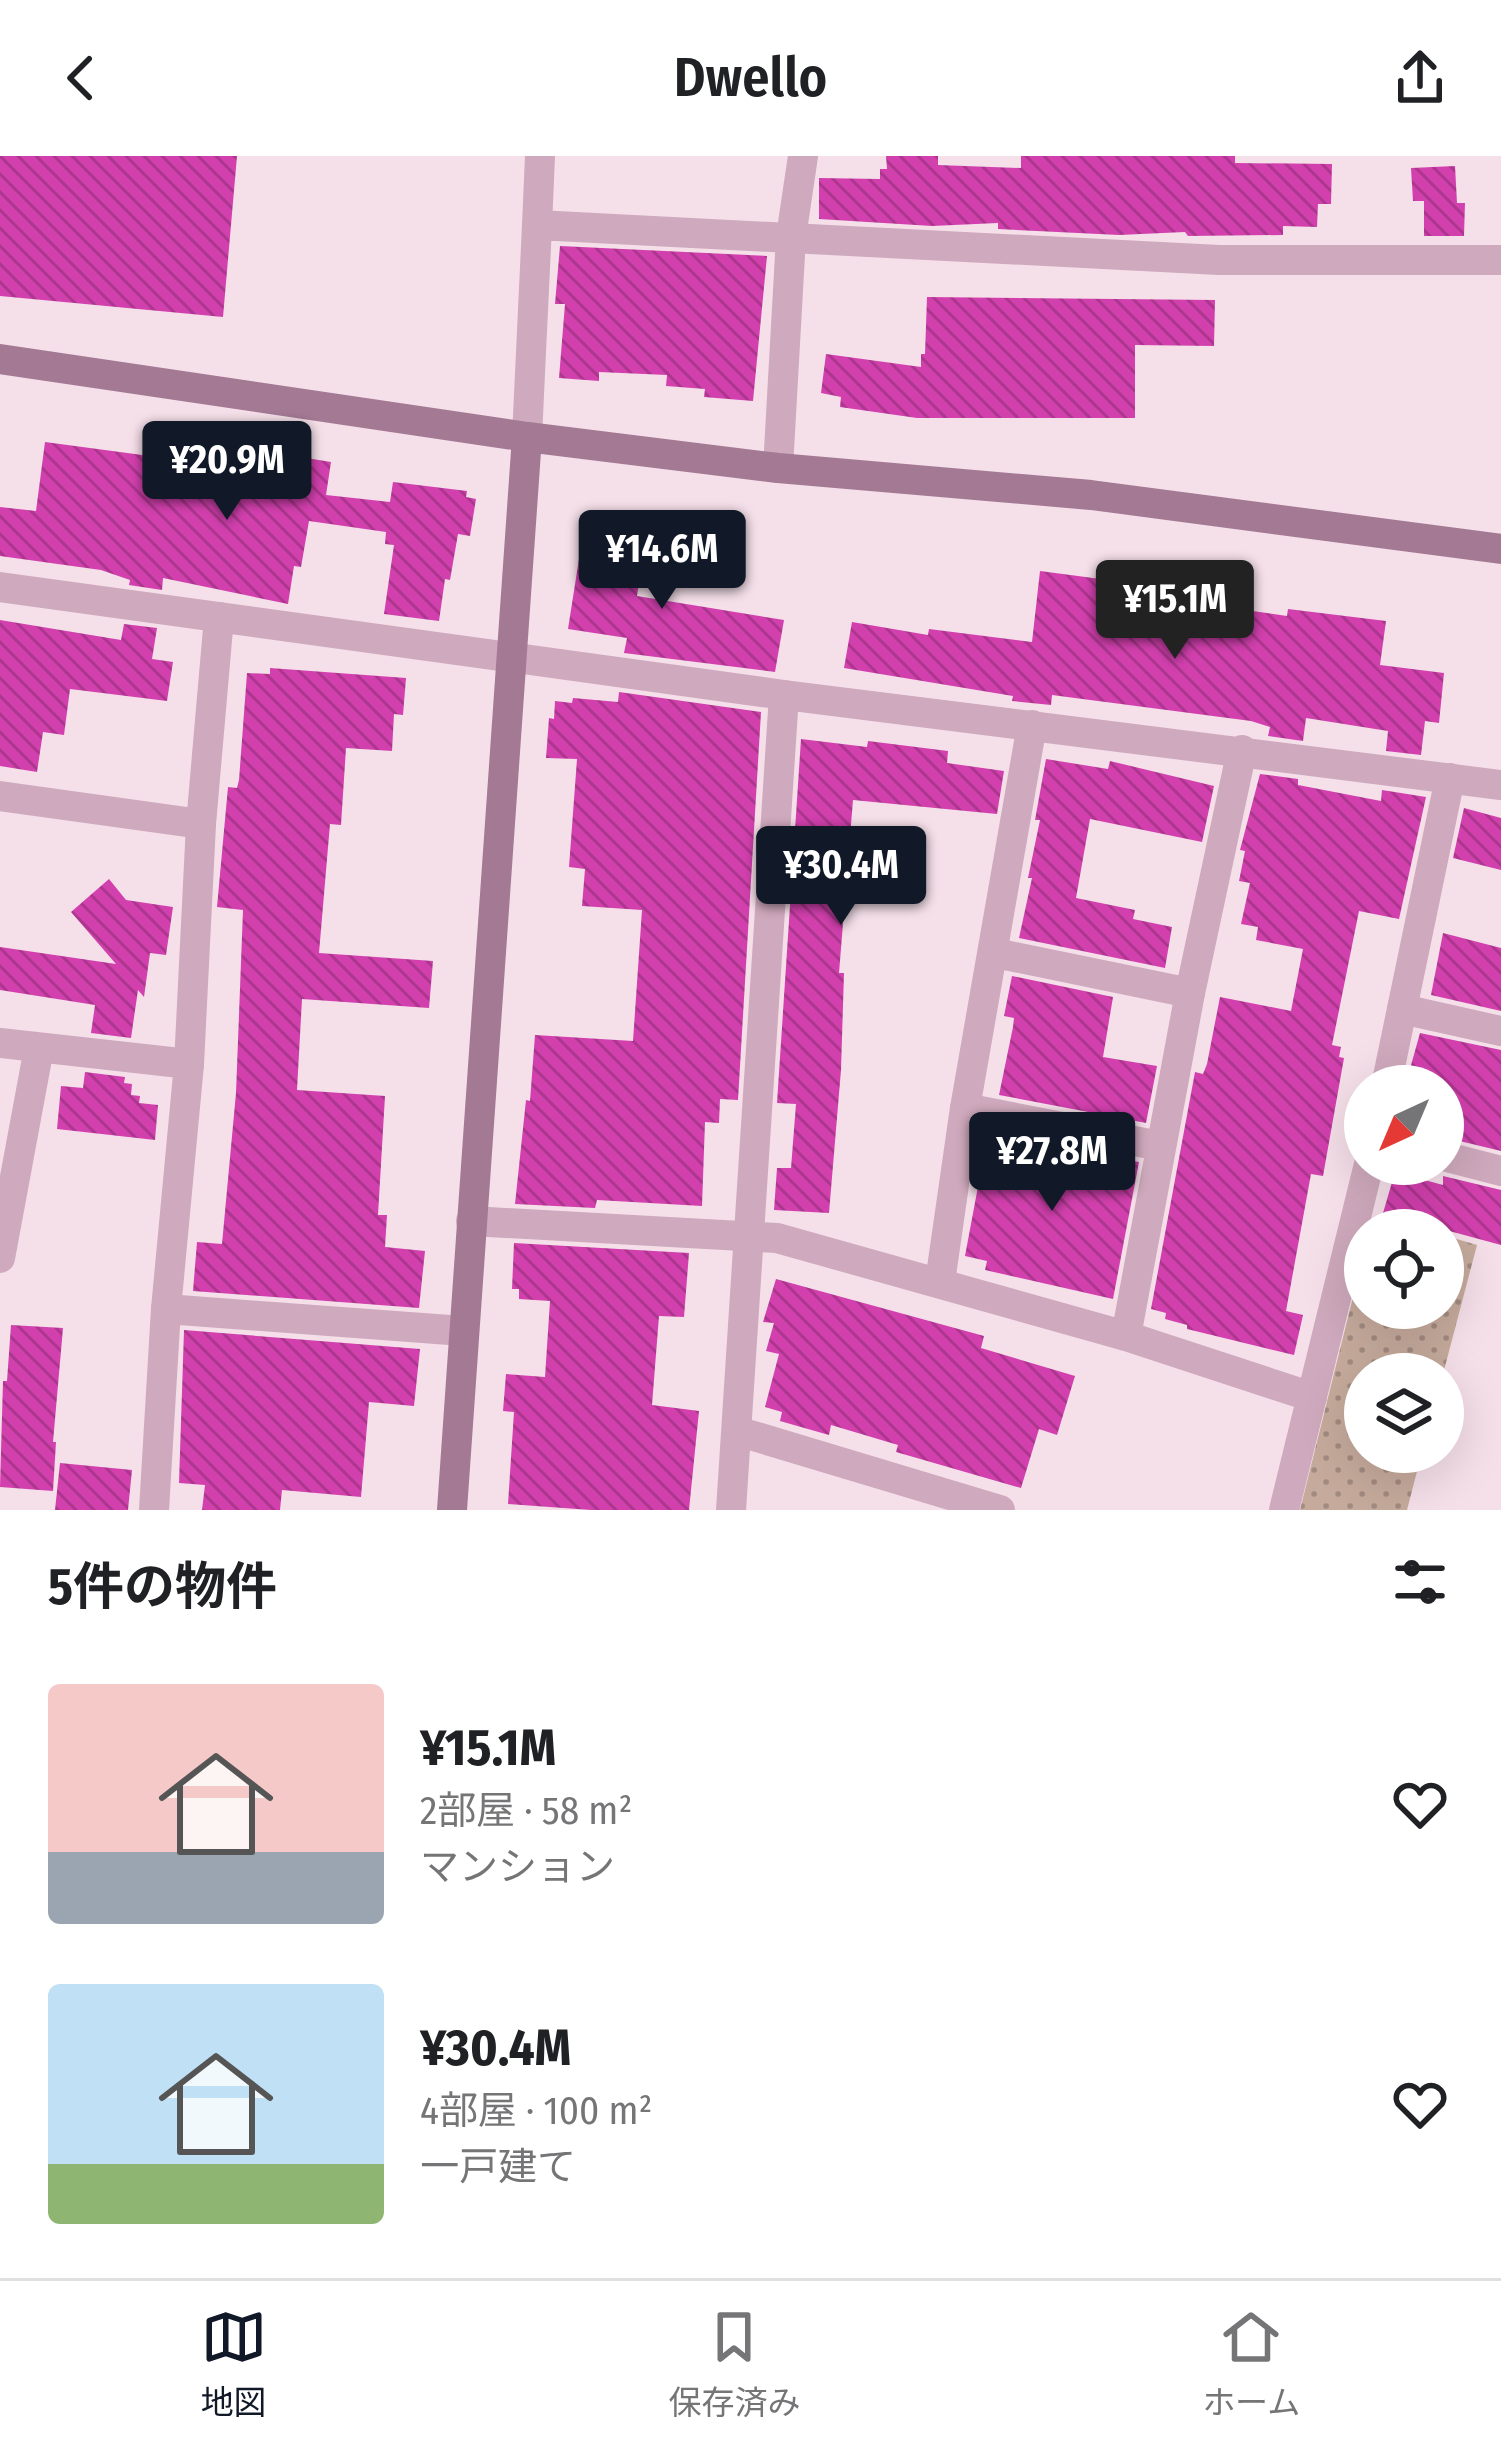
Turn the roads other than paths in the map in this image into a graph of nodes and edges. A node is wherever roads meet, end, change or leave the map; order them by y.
1 (541, 156) edge
2 (802, 156) edge
3 (537, 225) junction
4 (790, 237) junction
5 (1501, 260) edge
6 (0, 358) edge
7 (527, 436) junction
8 (778, 468) junction
9 (1501, 549) edge
10 (0, 587) edge
11 (219, 617) junction
12 (513, 658) junction
13 (784, 695) junction
14 (1032, 725) junction
15 (1242, 750) junction
16 (1450, 778) junction
17 (1501, 785) edge
18 (0, 796) edge
19 (201, 824) junction
20 (995, 953) junction
21 (1190, 993) junction
22 (1402, 1009) junction
23 (1501, 1031) edge
24 (0, 1043) edge
25 (39, 1048) junction
26 (189, 1064) junction
27 (1390, 1065) edge
28 (965, 1108) junction
29 (1160, 1146) junction
30 (1464, 1161) edge
31 (1501, 1171) edge
32 (1364, 1185) edge
33 (471, 1222) junction
34 (748, 1239) junction
35 (0, 1258) edge
36 (940, 1282) junction
37 (166, 1309) junction
38 (463, 1331) junction
39 (1126, 1336) junction
40 (1312, 1396) junction
41 (737, 1432) junction
42 (154, 1510) edge
43 (452, 1510) edge
44 (731, 1510) edge
45 (1000, 1510) edge
46 (1284, 1510) edge

1 - 3 street
2 - 4 street
3 - 4 street
3 - 7 street
4 - 5 street
4 - 8 street
6 - 7 street
7 - 8 street
7 - 12 street
8 - 9 street
10 - 11 street
11 - 12 street
11 - 19 street
12 - 13 street
12 - 33 street
13 - 14 street
13 - 34 street
14 - 15 street
14 - 20 street
15 - 16 street
15 - 21 street
16 - 17 street
16 - 22 street
18 - 19 street
19 - 26 street
20 - 21 street
20 - 28 street
21 - 29 street
22 - 23 street
22 - 27 street
24 - 25 street
25 - 26 street
25 - 35 street
26 - 37 street
28 - 29 street
28 - 36 street
29 - 39 street
30 - 31 street
32 - 40 street
33 - 34 street
33 - 38 street
34 - 36 street
34 - 41 street
36 - 39 street
37 - 38 street
37 - 42 street
38 - 43 street
39 - 40 street
40 - 46 street
41 - 44 street
41 - 45 street

